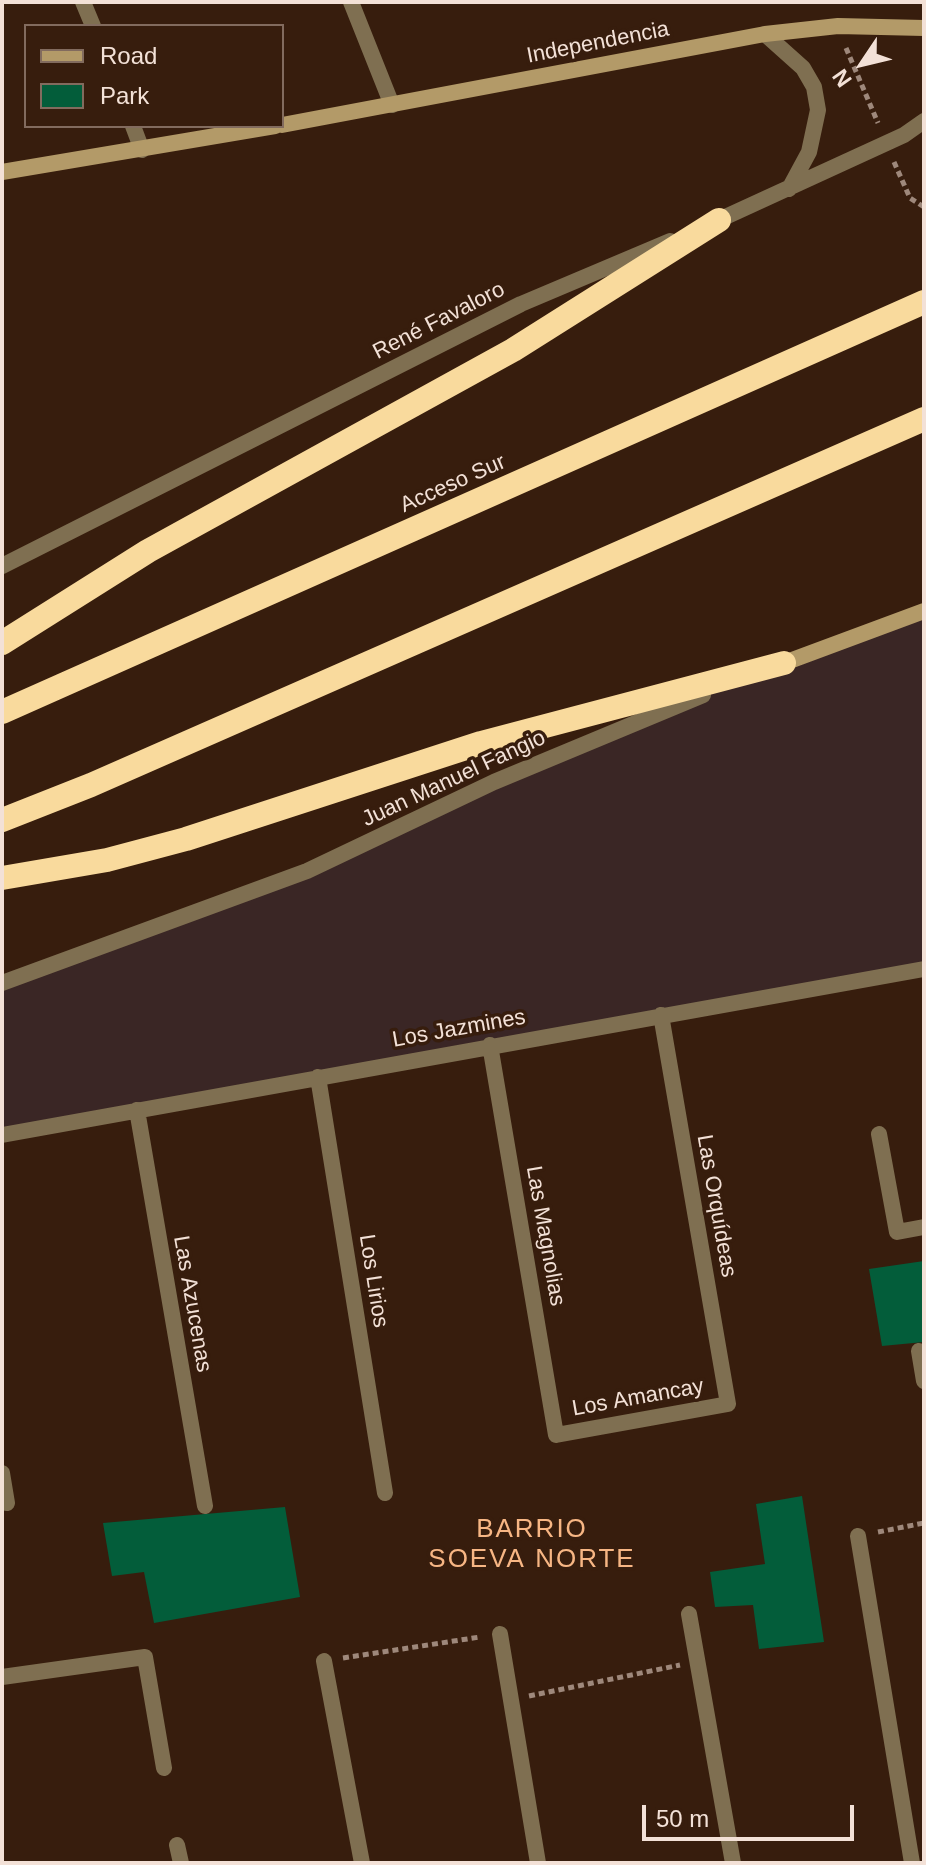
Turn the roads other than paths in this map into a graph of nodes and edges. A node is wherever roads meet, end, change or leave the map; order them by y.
1 (83, 2) edge
2 (351, 2) edge
3 (92, 24) edge
4 (924, 28) edge
5 (765, 34) junction
6 (392, 105) junction
7 (924, 121) edge
8 (284, 125) edge
9 (134, 128) edge
10 (264, 128) edge
11 (904, 135) junction
12 (924, 138) edge
13 (142, 150) junction
14 (2, 172) edge
15 (789, 189) junction
16 (719, 220) junction
17 (924, 302) edge
18 (924, 419) edge
19 (2, 566) edge
20 (924, 611) edge
21 (2, 643) edge
22 (784, 663) junction
23 (2, 712) edge
24 (2, 820) edge
25 (2, 878) edge
26 (924, 969) edge
27 (2, 983) edge
28 (661, 1015) junction
29 (490, 1045) junction
30 (318, 1077) junction
31 (137, 1110) junction
32 (879, 1134) dead end
33 (2, 1135) edge
34 (924, 1227) edge
35 (919, 1351) dead end
36 (924, 1381) edge
37 (728, 1404) joint
38 (556, 1435) joint
39 (2, 1473) edge
40 (385, 1493) dead end
41 (7, 1503) dead end
42 (205, 1506) dead end
43 (858, 1536) road end
44 (689, 1614) dead end
45 (500, 1634) road end
46 (324, 1661) road end
47 (2, 1677) edge
48 (164, 1768) dead end
49 (177, 1845) dead end
50 (181, 1863) edge
51 (362, 1863) edge
52 (538, 1863) edge
53 (733, 1863) edge
54 (912, 1863) edge

1 - 3 street
2 - 6 street
4 - 5 street, Independencia
5 - 6 street, Independencia
5 - 15 street
6 - 8 street, Independencia
7 - 11 street, René Favaloro
9 - 13 street
10 - 13 street
11 - 12 street
11 - 15 street, René Favaloro
13 - 14 street
15 - 16 street, René Favaloro
16 - 19 street, René Favaloro
16 - 21 highway
17 - 23 highway, Acceso Sur
18 - 24 highway
20 - 22 street, Juan Manuel Fangio
22 - 25 highway
22 - 27 street, Juan Manuel Fangio
26 - 28 street, Los Jazmines
28 - 29 street, Los Jazmines
28 - 37 street, Las Orquídeas
29 - 30 street, Los Jazmines
29 - 38 street, Las Magnolias
30 - 31 street, Los Jazmines
30 - 40 street, Los Lirios
31 - 33 street, Los Jazmines
31 - 42 street, Las Azucenas
32 - 34 street
35 - 36 street
37 - 38 street, Los Amancay
39 - 41 street
43 - 54 street
44 - 53 street
45 - 52 street
46 - 51 street
47 - 48 street
49 - 50 street

